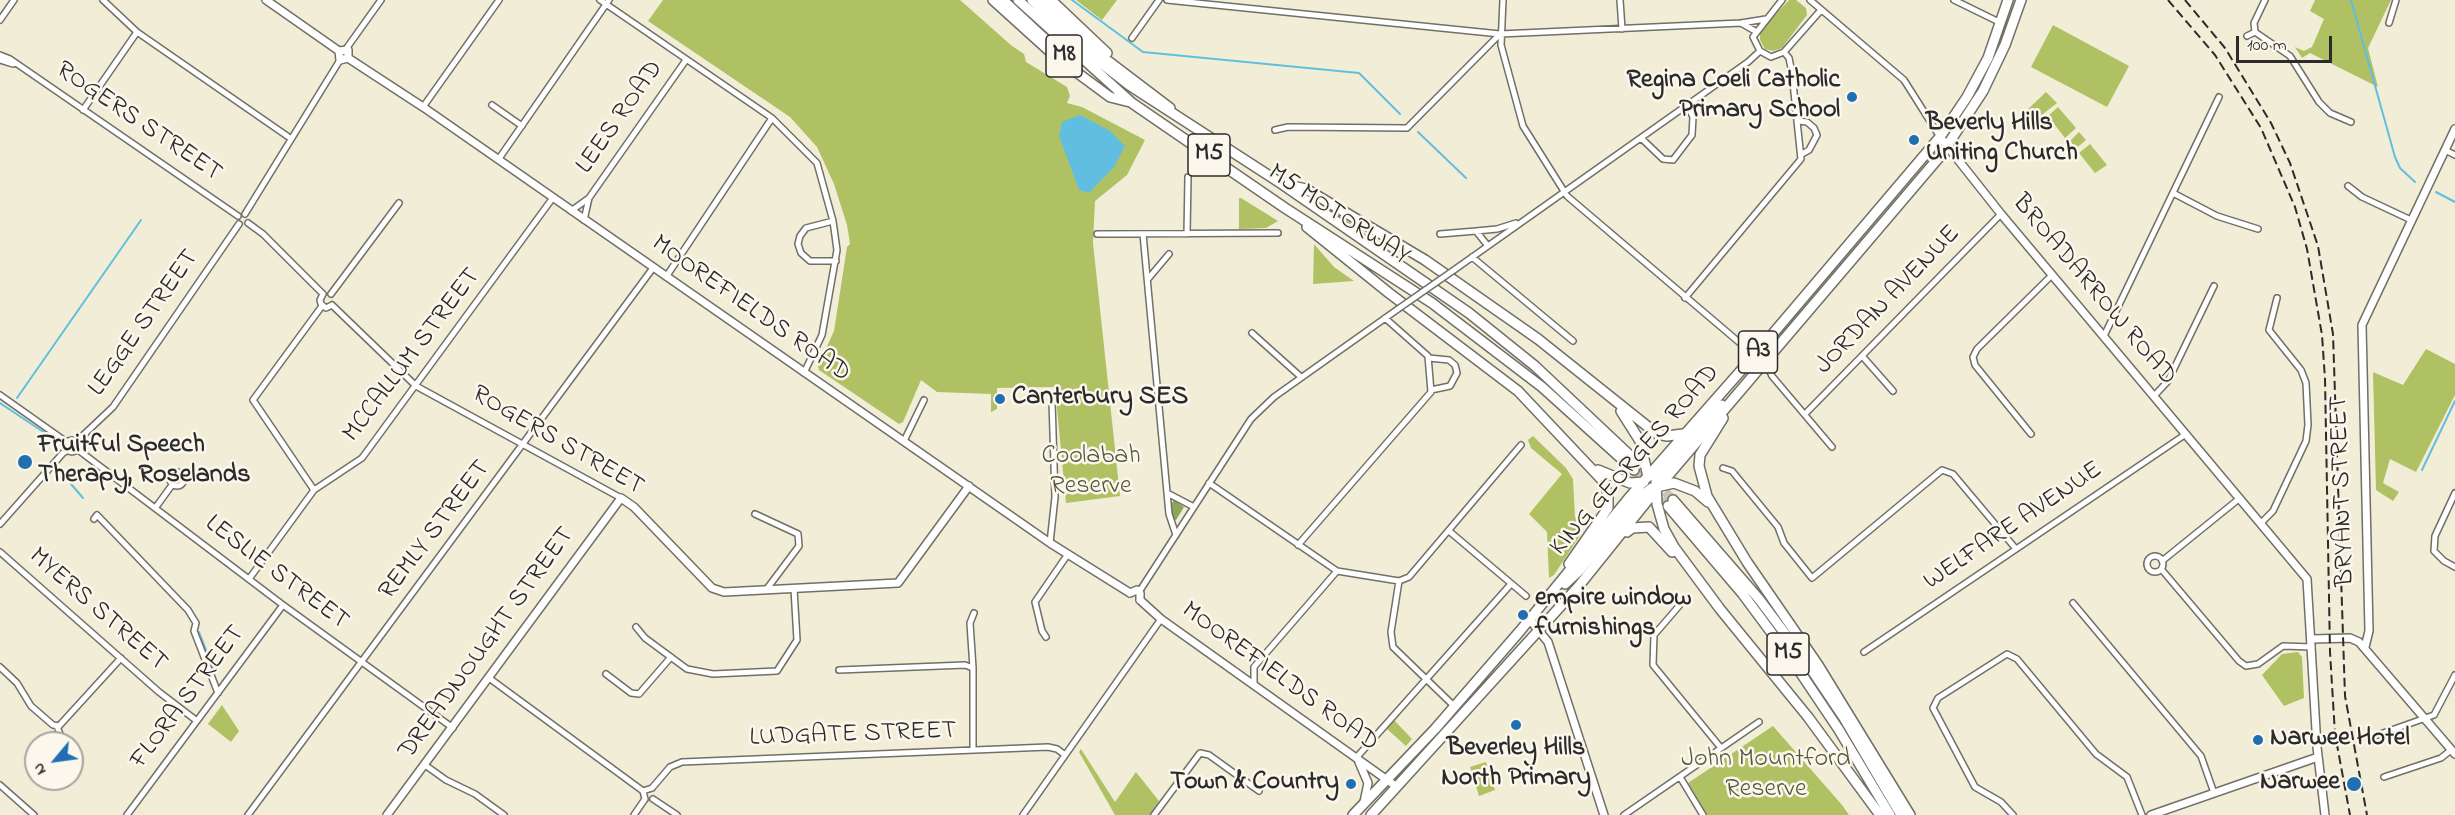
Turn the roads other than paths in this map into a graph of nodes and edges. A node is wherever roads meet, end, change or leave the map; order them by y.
1 (14, 0) edge
2 (103, 0) edge
3 (266, 0) edge
4 (381, 0) edge
5 (499, 0) edge
6 (600, 0) edge
7 (993, 0) edge
8 (1003, 0) edge
9 (1018, 0) edge
10 (1032, 0) edge
11 (1041, 0) edge
12 (1051, 0) edge
13 (1159, 0) edge
14 (1167, 0) edge
15 (1503, 0) edge
16 (1620, 0) edge
17 (1782, 0) edge
18 (1954, 0) edge
19 (2008, 0) edge
20 (2021, 0) edge
21 (2265, 0) edge
22 (2396, 0) edge
23 (1812, 1) edge
24 (607, 2) edge
25 (1821, 10) junction
26 (1766, 19) junction
27 (1, 21) edge
28 (1741, 23) junction
29 (2001, 23) junction
30 (2390, 23) dead end
31 (1622, 29) junction
32 (1755, 31) junction
33 (137, 32) junction
34 (2255, 32) junction
35 (1500, 33) junction
36 (2247, 36) dead end
37 (1132, 38) dead end
38 (343, 50) junction
39 (1760, 51) junction
40 (1784, 52) junction
41 (0, 55) edge
42 (344, 59) junction
43 (0, 60) edge
44 (686, 60) junction
45 (15, 64) junction
46 (2219, 97) dead end
47 (1132, 103) junction
48 (492, 105) dead end
49 (1687, 105) junction
50 (423, 107) junction
51 (82, 110) junction
52 (1174, 112) junction
53 (772, 118) junction
54 (1798, 120) junction
55 (2351, 122) dead end
56 (522, 126) junction
57 (2455, 129) edge
58 (1275, 130) dead end
59 (290, 138) junction
60 (1641, 138) junction
61 (1943, 142) junction
62 (2445, 150) junction
63 (1802, 154) junction
64 (2455, 155) edge
65 (498, 160) junction
66 (1188, 177) dead end
67 (1282, 184) junction
68 (2348, 186) dead end
69 (1564, 192) junction
70 (2173, 193) junction
71 (589, 198) junction
72 (552, 199) junction
73 (399, 203) dead end
74 (1285, 208) junction
75 (571, 211) junction
76 (245, 214) junction
77 (2001, 214) junction
78 (238, 216) junction
79 (584, 220) junction
80 (2411, 220) junction
81 (833, 221) junction
82 (1523, 221) junction
83 (248, 223) junction
84 (239, 224) junction
85 (2258, 229) dead end
86 (1476, 231) junction
87 (1278, 233) dead end
88 (1097, 234) dead end
89 (1143, 234) junction
90 (1187, 234) junction
91 (1440, 234) dead end
92 (1488, 246) junction
93 (1169, 254) dead end
94 (1472, 257) junction
95 (836, 261) junction
96 (653, 268) junction
97 (2052, 275) junction
98 (666, 277) junction
99 (1148, 279) junction
100 (2214, 286) dead end
101 (323, 294) junction
102 (331, 294) junction
103 (1685, 298) junction
104 (2277, 298) dead end
105 (332, 305) junction
106 (322, 306) junction
107 (1384, 318) junction
108 (1252, 333) dead end
109 (2104, 336) junction
110 (1573, 341) dead end
111 (1759, 350) junction
112 (1863, 357) junction
113 (1429, 358) junction
114 (1766, 361) junction
115 (804, 373) junction
116 (1753, 376) junction
117 (1301, 377) junction
118 (416, 386) junction
119 (1431, 390) junction
120 (1893, 391) dead end
121 (0, 395) edge
122 (2154, 396) junction
123 (1735, 398) junction
124 (924, 400) dead end
125 (1052, 401) dead end
126 (1614, 402) junction
127 (1805, 414) junction
128 (1683, 434) junction
129 (2031, 434) dead end
130 (2186, 434) junction
131 (904, 441) junction
132 (76, 442) junction
133 (68, 443) junction
134 (524, 445) junction
135 (1521, 445) dead end
136 (1832, 447) dead end
137 (78, 449) junction
138 (68, 450) junction
139 (1591, 466) junction
140 (1723, 468) dead end
141 (1209, 483) junction
142 (1652, 484) junction
143 (172, 485) dead end
144 (969, 486) junction
145 (314, 490) junction
146 (2455, 493) edge
147 (1169, 494) junction
148 (621, 498) junction
149 (2240, 498) junction
150 (156, 507) junction
151 (1194, 507) junction
152 (1713, 508) junction
153 (755, 514) dead end
154 (94, 519) dead end
155 (2261, 523) junction
156 (0, 524) edge
157 (1449, 531) junction
158 (1176, 536) junction
159 (1619, 538) junction
160 (1050, 543) junction
161 (1298, 545) junction
162 (2016, 549) junction
163 (0, 552) edge
164 (1068, 554) junction
165 (2162, 561) junction
166 (2455, 567) edge
167 (2162, 570) junction
168 (1337, 571) junction
169 (249, 579) junction
170 (1399, 581) junction
171 (1511, 584) junction
172 (794, 589) junction
173 (766, 590) junction
174 (1139, 596) junction
175 (1526, 596) dead end
176 (1545, 601) junction
177 (2073, 603) dead end
178 (283, 605) junction
179 (1679, 606) dead end
180 (1720, 609) junction
181 (974, 613) dead end
182 (1161, 619) junction
183 (1530, 620) junction
184 (636, 627) dead end
185 (1539, 629) junction
186 (1046, 637) dead end
187 (2312, 643) junction
188 (2365, 647) junction
189 (1864, 652) dead end
190 (671, 657) junction
191 (121, 658) junction
192 (362, 663) junction
193 (0, 667) edge
194 (973, 668) junction
195 (839, 670) dead end
196 (606, 674) dead end
197 (2455, 675) edge
198 (489, 678) junction
199 (1427, 681) junction
200 (1254, 683) junction
201 (218, 693) junction
202 (1454, 706) junction
203 (2425, 718) junction
204 (197, 721) junction
205 (1759, 722) dead end
206 (57, 726) junction
207 (453, 728) junction
208 (59, 731) edge
209 (2369, 738) dead end
210 (1720, 748) junction
211 (973, 750) junction
212 (2453, 752) edge
213 (1065, 755) junction
214 (2318, 757) junction
215 (1357, 759) junction
216 (425, 765) junction
217 (1680, 777) junction
218 (2384, 777) dead end
219 (1386, 780) junction
220 (0, 785) edge
221 (652, 788) junction
222 (1397, 788) junction
223 (643, 791) junction
224 (1259, 791) dead end
225 (2214, 793) junction
226 (645, 799) junction
227 (653, 799) junction
228 (1364, 804) junction
229 (27, 809) junction
230 (21, 815) edge
231 (34, 815) edge
232 (127, 815) edge
233 (248, 815) edge
234 (387, 815) edge
235 (504, 815) edge
236 (634, 815) edge
237 (677, 815) edge
238 (1023, 815) edge
239 (1154, 815) edge
240 (1353, 815) edge
241 (1371, 815) edge
242 (1604, 815) edge
243 (1624, 815) edge
244 (1703, 815) edge
245 (1880, 815) edge
246 (1890, 815) edge
247 (1901, 815) edge
248 (1910, 815) edge
249 (2013, 815) edge
250 (2142, 815) edge
251 (2152, 815) edge
252 (2325, 815) edge

1 - 27 street
2 - 33 street
3 - 38 main road
4 - 38 street
5 - 50 street
6 - 24 street
7 - 47 highway
8 - 47 highway, M8
9 - 47 highway, M5 MOTORWAY / M5
10 - 52 highway, M5 MOTORWAY / M5
11 - 52 highway, M8
12 - 52 highway
13 - 37 street
14 - 35 street
15 - 35 street
16 - 31 street
17 - 26 street
18 - 29 street
19 - 29 highway, KING GEORGES ROAD / A3
20 - 61 highway, KING GEORGES ROAD / A3
21 - 34 street
22 - 30 street
23 - 25 street
24 - 44 street
24 - 56 street
25 - 40 street
25 - 61 street
26 - 28 street
26 - 32 street
28 - 31 street
28 - 32 street
29 - 61 highway, KING GEORGES ROAD / A3
31 - 35 street
32 - 39 street
33 - 51 street
33 - 59 street
34 - 36 street
34 - 55 street
35 - 58 street
35 - 69 street
38 - 42 main road
39 - 40 street
39 - 49 street
40 - 54 street
41 - 45 street, ROGERS STREET
42 - 50 main road, MOOREFIELDS ROAD
42 - 59 street
43 - 45 street, ROGERS STREET
44 - 53 street
44 - 71 street, LEES ROAD
45 - 51 street, ROGERS STREET
46 - 70 street
47 - 74 highway, M5 MOTORWAY / M5
48 - 56 street
49 - 60 street
49 - 60 street
50 - 65 main road, MOOREFIELDS ROAD
51 - 78 street, ROGERS STREET
52 - 67 highway, M5 MOTORWAY / M5
53 - 81 street
53 - 98 street
54 - 63 street
54 - 63 street
56 - 65 street
57 - 62 main road
59 - 76 street
60 - 69 street
61 - 77 main road, BROADARROW ROAD
61 - 111 highway, KING GEORGES ROAD / A3
61 - 114 highway, KING GEORGES ROAD / A3
62 - 64 street
62 - 80 main road
63 - 103 street
65 - 72 main road, MOOREFIELDS ROAD
66 - 90 street
67 - 74 highway, M5 MOTORWAY / M5
67 - 126 highway
68 - 80 street
69 - 82 street
69 - 103 street
70 - 85 street
70 - 109 street
71 - 75 street, LEES ROAD
71 - 79 street, LEES ROAD
72 - 75 main road, MOOREFIELDS ROAD
72 - 118 street, MCCALLUM STREET
73 - 102 street
74 - 139 highway
75 - 79 main road, MOOREFIELDS ROAD
76 - 78 street
76 - 83 street
77 - 97 main road, BROADARROW ROAD
77 - 112 street, JORDAN AVENUE
78 - 84 street
79 - 96 main road, MOOREFIELDS ROAD
80 - 188 main road, BRYANT STREET
81 - 95 street
81 - 95 street
82 - 86 street
82 - 92 street
83 - 84 street
83 - 101 street
84 - 132 street, LEGGE STREET
86 - 91 street
86 - 92 street
87 - 90 street
88 - 89 street
89 - 90 street
89 - 99 street
92 - 94 street
93 - 99 street
94 - 107 street, bridge
94 - 110 street
95 - 115 street
96 - 98 main road, MOOREFIELDS ROAD
96 - 134 street, REMLY STREET
97 - 109 main road, BROADARROW ROAD
97 - 129 street
98 - 115 main road, MOOREFIELDS ROAD
99 - 147 street
100 - 122 street
101 - 102 street
101 - 106 street
102 - 105 street
103 - 111 street
104 - 155 street
105 - 106 street
105 - 118 street, ROGERS STREET
106 - 145 street
107 - 113 street
107 - 117 street
108 - 117 street
109 - 122 main road, BROADARROW ROAD
111 - 128 highway, KING GEORGES ROAD / A3
112 - 120 street
112 - 127 street, JORDAN AVENUE
113 - 119 street
113 - 119 street
114 - 116 highway, KING GEORGES ROAD / A3
114 - 127 street
115 - 131 main road, MOOREFIELDS ROAD
116 - 123 highway, KING GEORGES ROAD / A3
116 - 142 highway
117 - 141 street
118 - 134 street, ROGERS STREET
118 - 145 street, MCCALLUM STREET
119 - 161 street
121 - 133 street
122 - 130 main road, BROADARROW ROAD
123 - 142 highway, KING GEORGES ROAD / A3
123 - 152 highway
124 - 131 street
125 - 160 street
126 - 128 highway
126 - 142 highway
127 - 136 street
128 - 142 highway, KING GEORGES ROAD / A3
130 - 149 main road, BROADARROW ROAD
130 - 162 street, WELFARE AVENUE
131 - 144 main road, MOOREFIELDS ROAD
132 - 133 street
132 - 137 street
133 - 138 street
134 - 148 street, ROGERS STREET
134 - 192 street, REMLY STREET
135 - 157 street
137 - 138 street
137 - 150 street, LESLIE STREET
138 - 156 street
139 - 142 highway
139 - 176 highway
140 - 162 street
141 - 151 street
141 - 161 street
142 - 152 highway
142 - 159 highway, KING GEORGES ROAD
142 - 176 highway, KING GEORGES ROAD / A3
142 - 180 highway
143 - 150 street
144 - 160 main road, MOOREFIELDS ROAD
144 - 172 main road, ROGERS STREET
145 - 169 street, MCCALLUM STREET
146 - 166 street
147 - 151 street
147 - 158 street
148 - 173 main road, ROGERS STREET
148 - 198 main road, DREADNOUGHT STREET
149 - 155 main road, BROADARROW ROAD
149 - 165 street
150 - 169 street, LESLIE STREET
151 - 158 street
152 - 248 highway, M5
153 - 173 street
154 - 201 street
155 - 187 main road, BROADARROW ROAD
157 - 170 street
157 - 171 street
158 - 174 street
159 - 180 highway
159 - 185 highway, KING GEORGES ROAD
160 - 164 main road, MOOREFIELDS ROAD
161 - 168 street
162 - 189 street, WELFARE AVENUE
163 - 191 street, MYERS STREET
164 - 174 main road, MOOREFIELDS ROAD
164 - 186 street
165 - 167 street
165 - 167 street
167 - 187 street
168 - 170 street
168 - 200 street
169 - 178 street, LESLIE STREET
170 - 199 street
171 - 175 street
171 - 199 street
172 - 173 main road, ROGERS STREET
172 - 190 street
174 - 182 main road, MOOREFIELDS ROAD
176 - 183 highway, KING GEORGES ROAD / A3
177 - 225 street
178 - 192 street, LESLIE STREET
178 - 201 street, FLORA STREET
179 - 210 street
180 - 245 highway
181 - 194 street
182 - 200 main road, MOOREFIELDS ROAD
182 - 213 street
183 - 185 main road
183 - 202 highway, KING GEORGES ROAD / A3
184 - 190 street
185 - 222 highway, KING GEORGES ROAD
185 - 242 main road
187 - 188 main road
187 - 214 main road
188 - 203 main road
190 - 196 street
191 - 204 street, MYERS STREET
191 - 206 street
192 - 207 street, LESLIE STREET
192 - 233 street, REMLY STREET
193 - 206 street
194 - 195 street
194 - 211 street
197 - 203 street
198 - 207 main road, DREADNOUGHT STREET
198 - 223 street
199 - 202 street
199 - 215 street
200 - 215 main road, MOOREFIELDS ROAD
201 - 204 street, FLORA STREET
202 - 219 highway, KING GEORGES ROAD / A3
203 - 209 street
203 - 212 main road
204 - 232 street, FLORA STREET
205 - 210 street
206 - 208 street
207 - 216 main road, DREADNOUGHT STREET
210 - 217 street
211 - 213 street, LUDGATE STREET
211 - 221 street, LUDGATE STREET
212 - 218 street
213 - 238 street
214 - 225 main road
214 - 252 main road
215 - 219 main road, MOOREFIELDS ROAD
215 - 228 main road
216 - 234 main road, DREADNOUGHT STREET
216 - 235 street
217 - 243 street
217 - 244 street
219 - 222 main road, MOOREFIELDS ROAD
219 - 228 highway, KING GEORGES ROAD / A3
220 - 229 street
221 - 223 street
221 - 227 street
222 - 241 highway, KING GEORGES ROAD
223 - 226 street
224 - 239 street
225 - 251 main road
226 - 227 street
226 - 236 street
227 - 237 street
228 - 240 highway, KING GEORGES ROAD / A3
229 - 230 street
229 - 231 street
246 - 247 highway, M5
249 - 250 street

